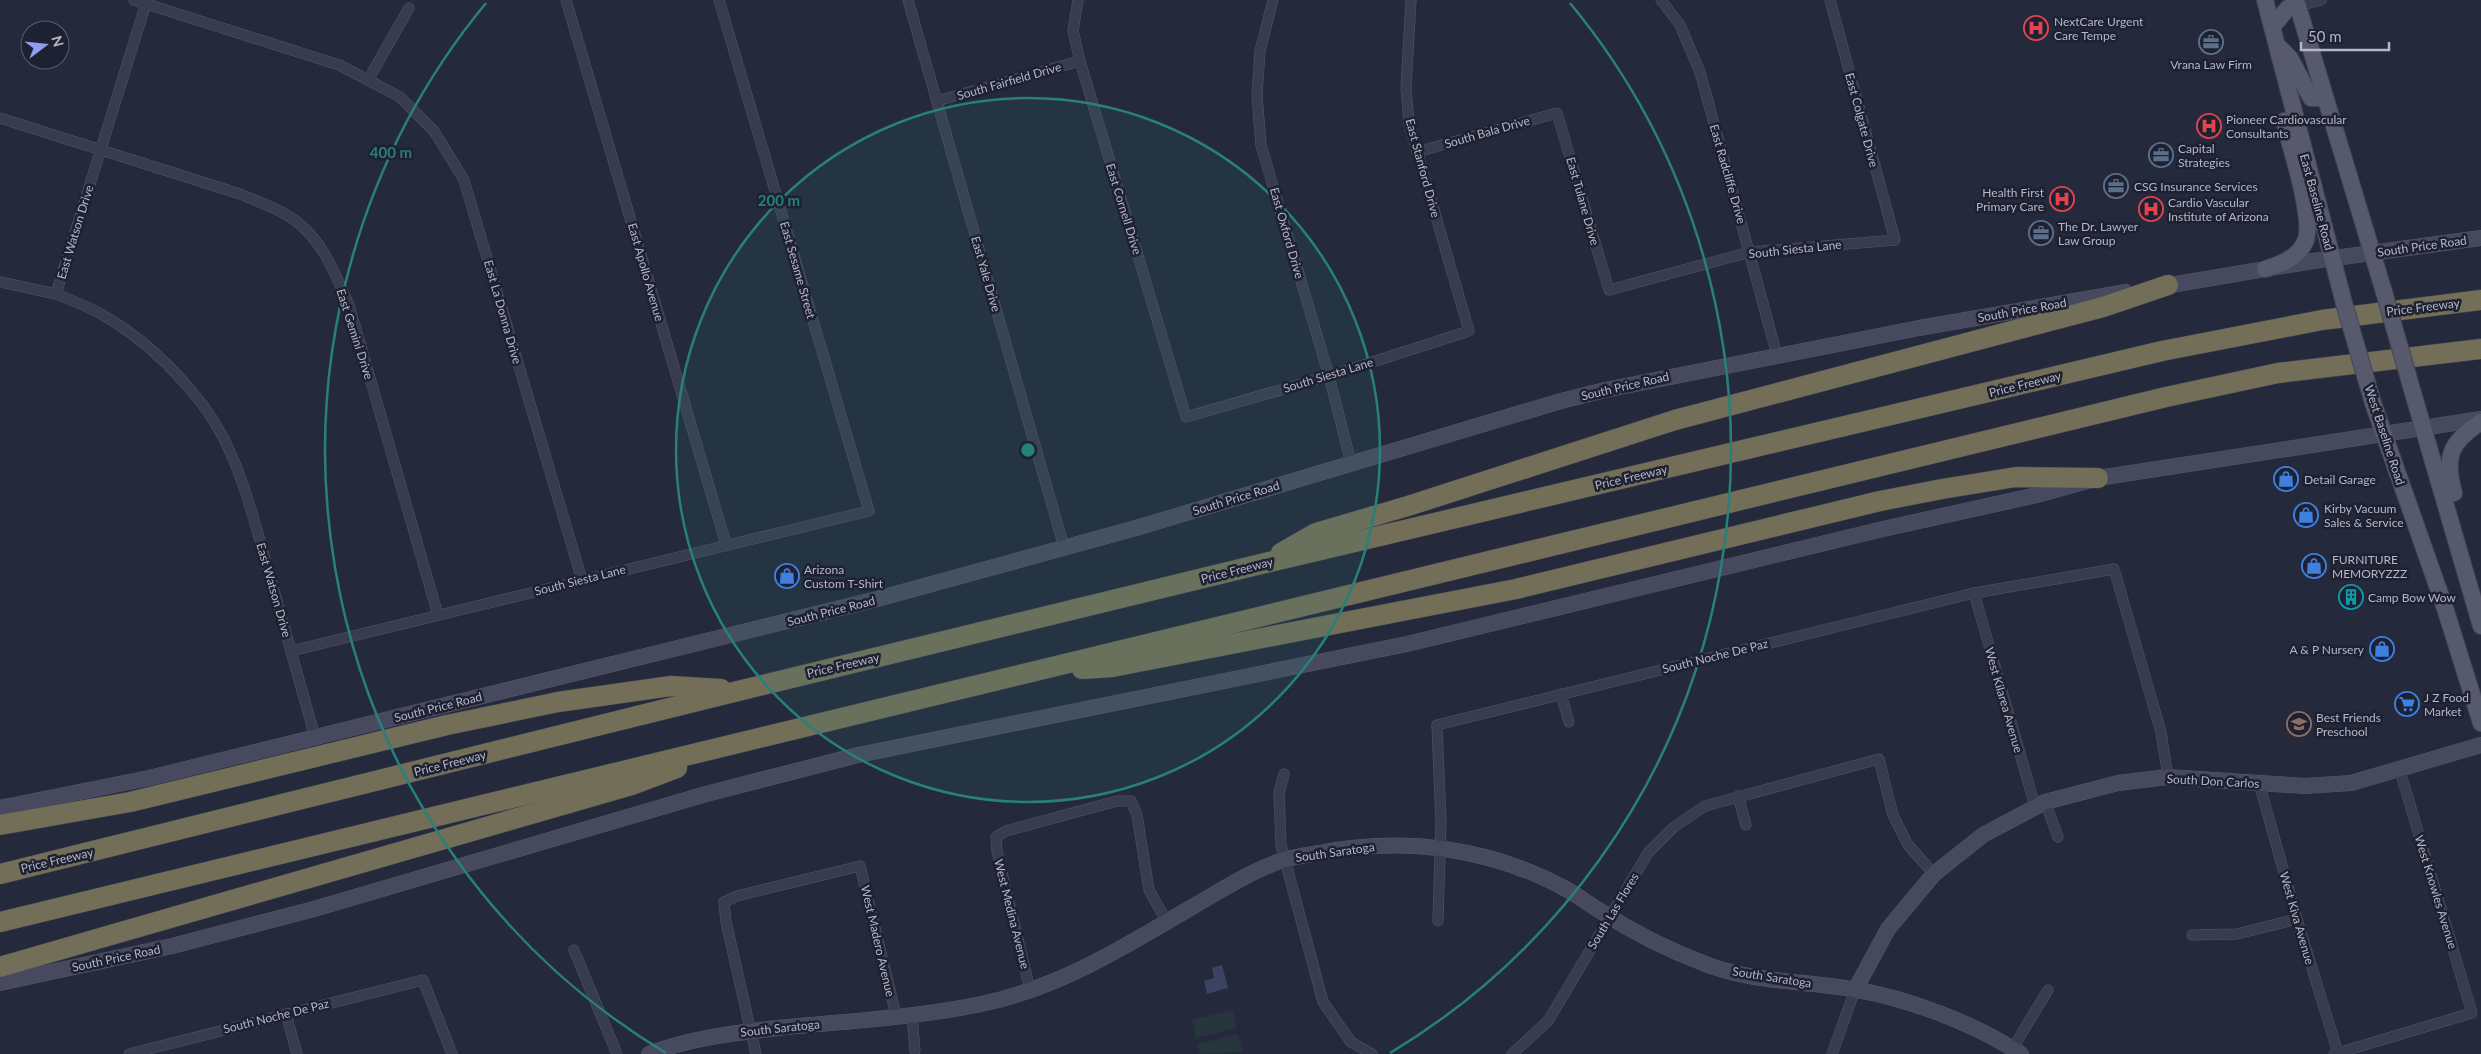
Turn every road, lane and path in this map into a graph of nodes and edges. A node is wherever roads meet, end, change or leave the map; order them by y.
1 (134, 0) edge
2 (566, 0) edge
3 (719, 0) edge
4 (908, 0) edge
5 (1078, 0) edge
6 (1273, 0) edge
7 (1411, 0) edge
8 (1661, 0) edge
9 (1830, 0) edge
10 (2265, 0) edge
11 (2321, 0) edge
12 (146, 2) edge
13 (2295, 2) edge
14 (409, 8) dead end
15 (2272, 27) junction
16 (2276, 44) junction
17 (1080, 61) junction
18 (2283, 71) junction
19 (368, 80) junction
20 (2325, 98) junction
21 (937, 101) junction
22 (1557, 113) joint
23 (0, 118) edge
24 (99, 151) junction
25 (1417, 152) junction
26 (2481, 238) edge
27 (1895, 240) joint
28 (1750, 252) junction
29 (2372, 253) junction
30 (2332, 259) junction
31 (2265, 269) junction
32 (0, 282) edge
33 (2168, 285) junction
34 (1609, 290) joint
35 (56, 294) junction
36 (2481, 300) edge
37 (1469, 331) joint
38 (2481, 349) edge
39 (1777, 355) junction
40 (1329, 376) junction
41 (1186, 417) joint
42 (2481, 421) edge
43 (2423, 427) junction
44 (2383, 434) junction
45 (1351, 463) junction
46 (2098, 478) junction
47 (868, 511) joint
48 (726, 544) junction
49 (2458, 546) junction
50 (1064, 547) junction
51 (1261, 564) junction
52 (582, 580) junction
53 (1974, 593) junction
54 (438, 615) junction
55 (2481, 626) edge
56 (291, 651) junction
57 (1035, 671) junction
58 (738, 690) junction
59 (1561, 694) junction
60 (1569, 722) dead end
61 (2481, 724) edge
62 (315, 737) junction
63 (756, 738) junction
64 (2481, 745) edge
65 (2400, 771) junction
66 (1284, 774) dead end
67 (2168, 777) junction
68 (2259, 783) junction
69 (1738, 796) junction
70 (2040, 804) junction
71 (0, 808) edge
72 (0, 825) edge
73 (1746, 826) dead end
74 (2058, 836) dead end
75 (1440, 847) junction
76 (1284, 860) junction
77 (0, 874) edge
78 (1934, 874) junction
79 (1609, 916) junction
80 (2297, 918) junction
81 (0, 922) edge
82 (1167, 922) junction
83 (1438, 922) dead end
84 (2192, 935) dead end
85 (574, 950) dead end
86 (0, 966) edge
87 (0, 983) edge
88 (1030, 990) junction
89 (1855, 990) junction
90 (2048, 990) dead end
91 (286, 1014) junction
92 (912, 1014) junction
93 (896, 1016) junction
94 (752, 1031) junction
95 (2017, 1051) edge
96 (916, 1052) dead end
97 (131, 1054) edge
98 (297, 1054) edge
99 (452, 1054) edge
100 (617, 1054) edge
101 (649, 1054) edge
102 (756, 1054) edge
103 (1372, 1054) edge
104 (1512, 1054) edge
105 (1832, 1054) edge
106 (2336, 1054) edge

1 - 12 street, East La Donna Drive
2 - 48 street, East Apollo Avenue
3 - 47 street, East Sesame Street
4 - 21 street, East Yale Drive
5 - 17 street, East Cornell Drive
6 - 40 street, East Oxford Drive
7 - 25 street, East Stanford Drive
8 - 28 street, East Radcliffe Drive
9 - 27 street, East Colgate Drive
10 - 15 main road, East Baseline Road
11 - 13 street
12 - 19 street, East La Donna Drive
12 - 24 street, East Watson Drive
13 - 15 main road
13 - 20 main road
14 - 19 street
15 - 16 main road, East Baseline Road
16 - 18 main road, East Baseline Road
16 - 20 main road
17 - 21 street, South Fairfield Drive
17 - 41 street, East Cornell Drive
18 - 30 main road, East Baseline Road
18 - 31 main road
19 - 52 street, East La Donna Drive
20 - 29 main road
21 - 50 street, East Yale Drive
22 - 25 street, South Bala Drive
22 - 34 street, East Tulane Drive
23 - 24 street, East Gemini Drive
24 - 35 street, East Watson Drive
24 - 54 street, East Gemini Drive
25 - 37 street, East Stanford Drive
26 - 29 main road, South Price Road
27 - 28 street, South Siesta Lane
28 - 34 street, South Siesta Lane
28 - 39 street, East Radcliffe Drive
29 - 30 main road, South Price Road
29 - 43 main road, bridge
30 - 31 main road, South Price Road
30 - 44 main road, West Baseline Road, bridge
31 - 33 main road, South Price Road
32 - 35 street
33 - 39 main road, South Price Road
33 - 51 highway
35 - 56 street, East Watson Drive
36 - 51 highway, Price Freeway
37 - 40 street, South Siesta Lane
38 - 57 highway
39 - 45 main road, South Price Road
40 - 41 street, South Siesta Lane
40 - 45 street, East Oxford Drive
42 - 43 main road, South Price Road
42 - 49 main road
43 - 44 main road, South Price Road
43 - 49 main road
44 - 46 main road, South Price Road
44 - 61 main road, West Baseline Road
45 - 50 main road, South Price Road
46 - 57 highway
46 - 87 main road, South Price Road
47 - 48 street, South Siesta Lane
48 - 52 street, South Siesta Lane
49 - 55 main road
50 - 62 main road, South Price Road
51 - 58 highway, Price Freeway
52 - 54 street, South Siesta Lane
53 - 59 street, South Noche De Paz
53 - 67 street, South Noche De Paz
53 - 70 street, West Kilarea Avenue
54 - 56 street, South Siesta Lane
56 - 62 street, East Watson Drive
57 - 63 highway
58 - 72 highway
58 - 77 highway, Price Freeway
59 - 60 street
59 - 75 street, South Noche De Paz
62 - 71 main road, South Price Road
63 - 81 highway
63 - 86 highway
64 - 65 main road, South Don Carlos
65 - 68 main road, South Don Carlos
65 - 106 street, West Knowles Avenue
66 - 76 street
67 - 68 main road, South Don Carlos
67 - 70 main road, South Don Carlos
68 - 80 street, West Kiva Avenue
69 - 73 street
69 - 78 street, South Las Flores
69 - 79 street, South Las Flores
70 - 74 street, West Kilarea Avenue
70 - 78 main road, South Don Carlos
75 - 76 main road, South Saratoga
75 - 79 main road, South Saratoga
75 - 83 street
76 - 82 main road, South Saratoga
76 - 103 street
78 - 89 main road, South Don Carlos
79 - 89 main road, South Saratoga
79 - 104 street, South Las Flores
80 - 84 street
80 - 106 street, West Kiva Avenue
82 - 88 main road, South Saratoga
82 - 88 street, West Medina Avenue
85 - 100 street
88 - 92 main road, South Saratoga
89 - 95 main road, South Saratoga
89 - 105 street, South Don Carlos
90 - 95 street
91 - 97 street, South Noche De Paz
91 - 98 street
91 - 99 street, South Noche De Paz
92 - 93 main road, South Saratoga
92 - 96 street
93 - 94 main road, South Saratoga
93 - 94 street, West Madero Avenue
94 - 101 main road, South Saratoga
94 - 102 street

